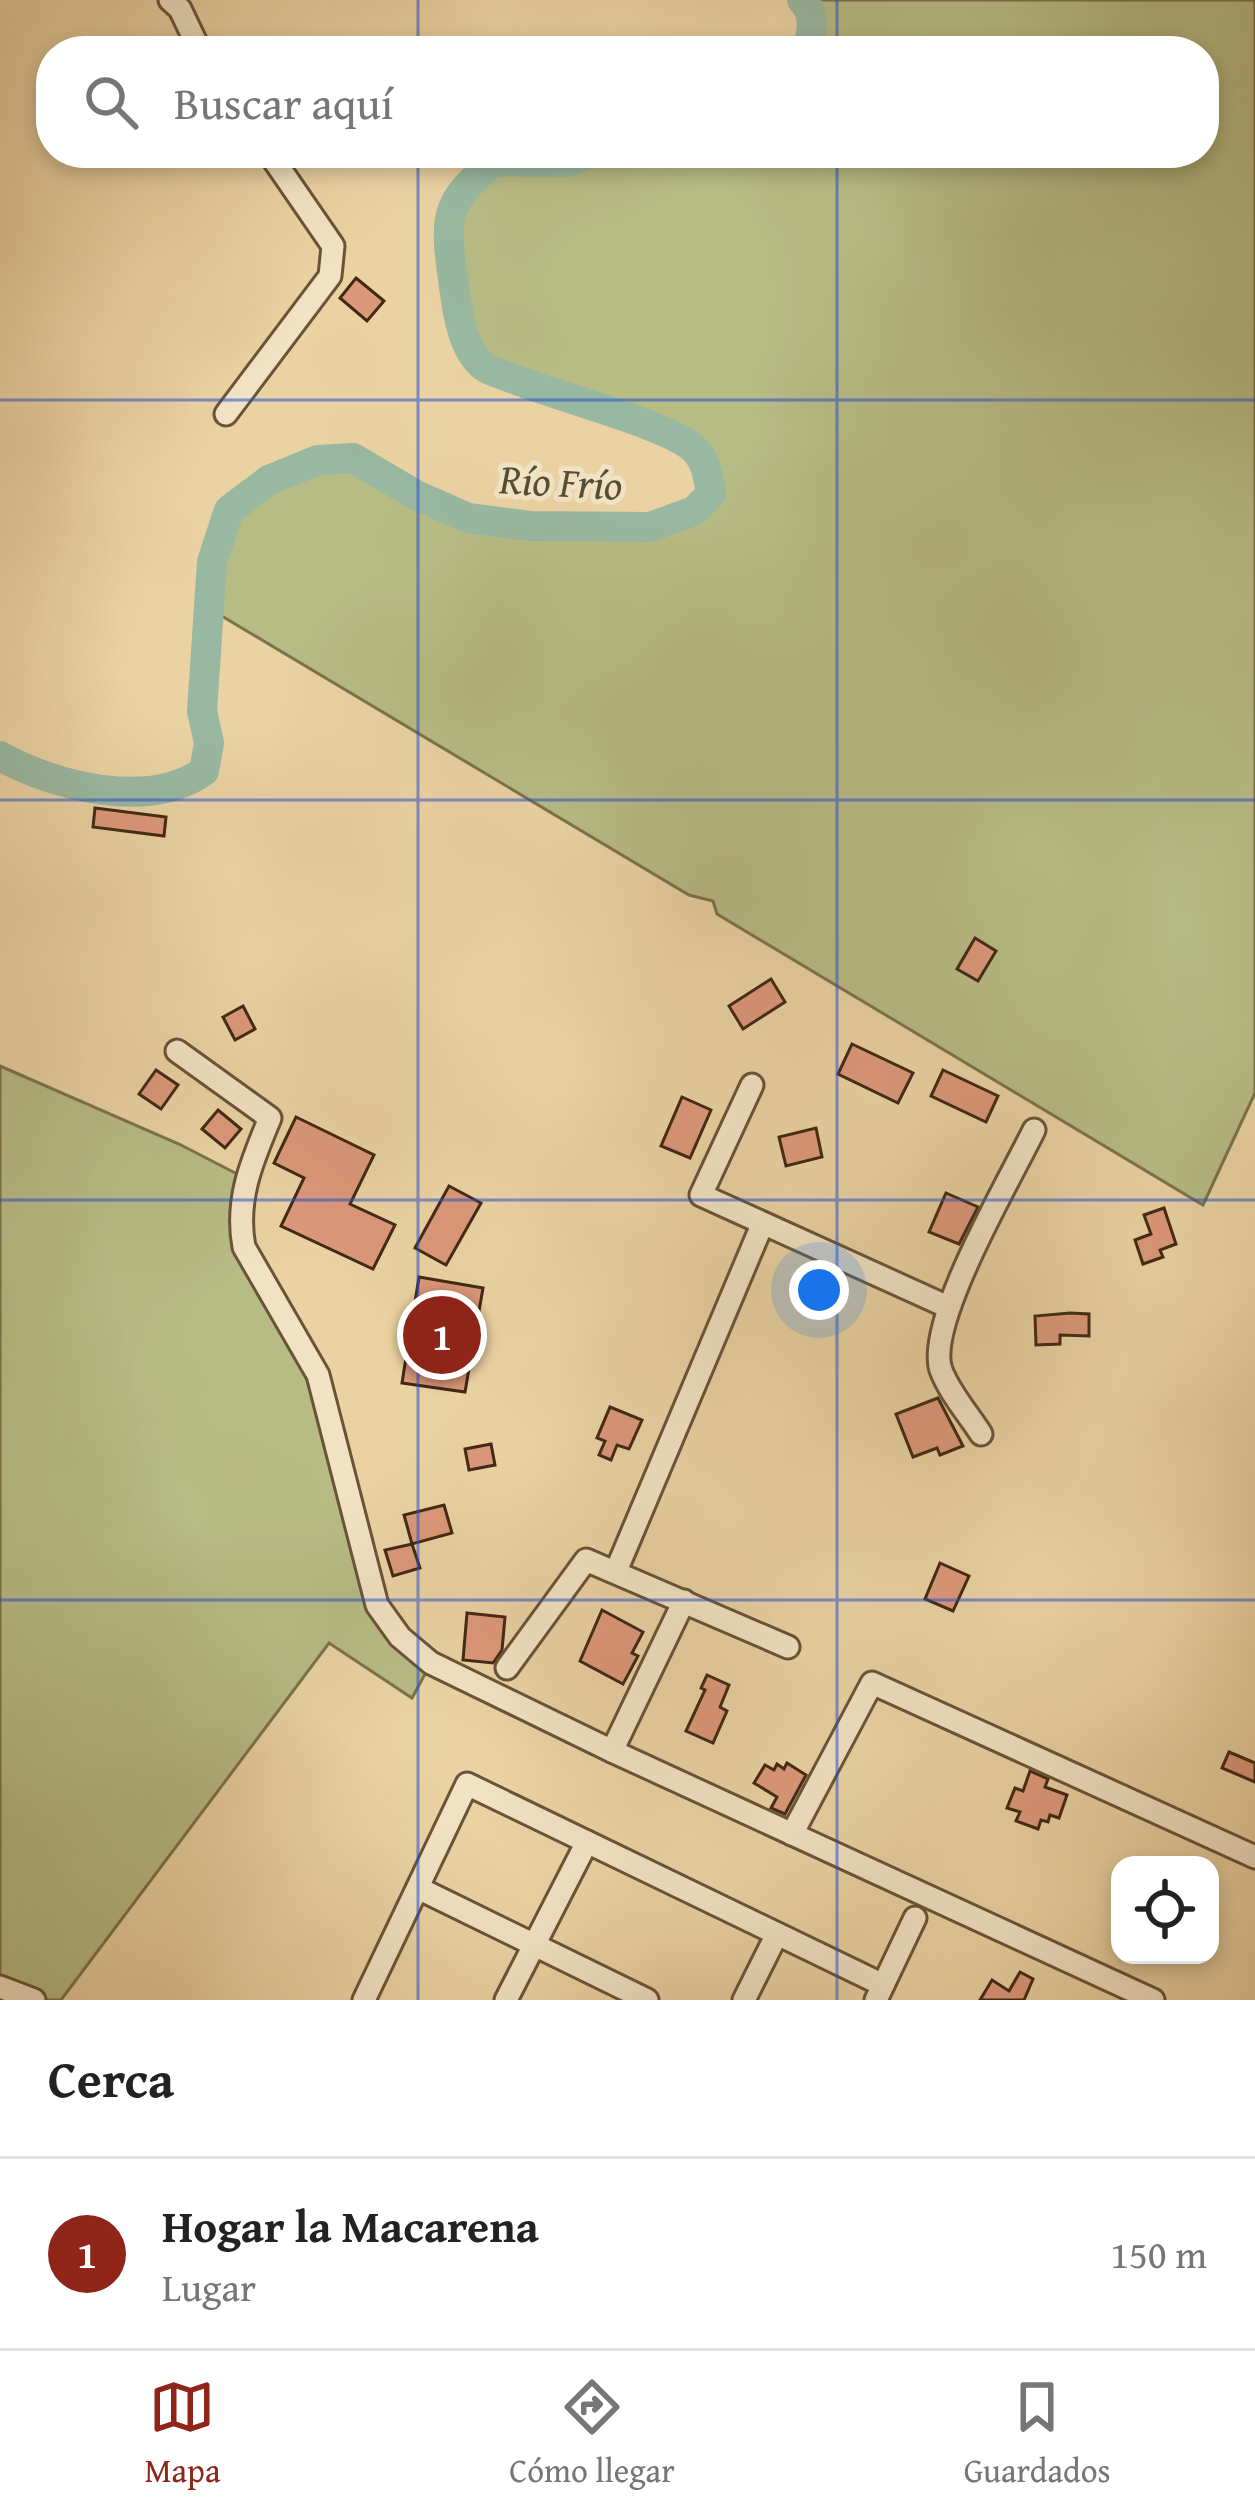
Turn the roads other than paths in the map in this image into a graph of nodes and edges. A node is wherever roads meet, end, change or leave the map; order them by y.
1 (170, 0) edge
2 (193, 36) edge
3 (279, 168) edge
4 (226, 414) dead end
5 (178, 1051) dead end
6 (752, 1085) dead end
7 (1034, 1130) dead end
8 (763, 1225) junction
9 (948, 1307) junction
10 (981, 1434) dead end
11 (616, 1571) junction
12 (683, 1601) junction
13 (788, 1647) dead end
14 (507, 1668) dead end
15 (612, 1751) junction
16 (792, 1834) junction
17 (587, 1842) junction
18 (1255, 1857) edge
19 (418, 1888) junction
20 (915, 1918) dead end
21 (777, 1934) junction
22 (534, 1945) junction
23 (0, 1987) edge
24 (879, 1993) edge
25 (366, 1995) edge
26 (34, 2000) edge
27 (390, 2000) edge
28 (506, 2000) edge
29 (647, 2000) edge
30 (744, 2000) edge
31 (1154, 2000) edge

1 - 2 street
3 - 4 street
5 - 15 street
6 - 8 street
7 - 9 street
8 - 9 street
8 - 11 street
9 - 10 street
11 - 12 street
11 - 14 street
12 - 13 street
12 - 15 street
15 - 16 street
16 - 18 street
16 - 31 street
17 - 19 street
17 - 21 street
17 - 22 street
19 - 22 street
19 - 25 street
20 - 24 street
21 - 24 street
21 - 30 street
22 - 28 street
22 - 29 street
23 - 26 street
25 - 27 street

